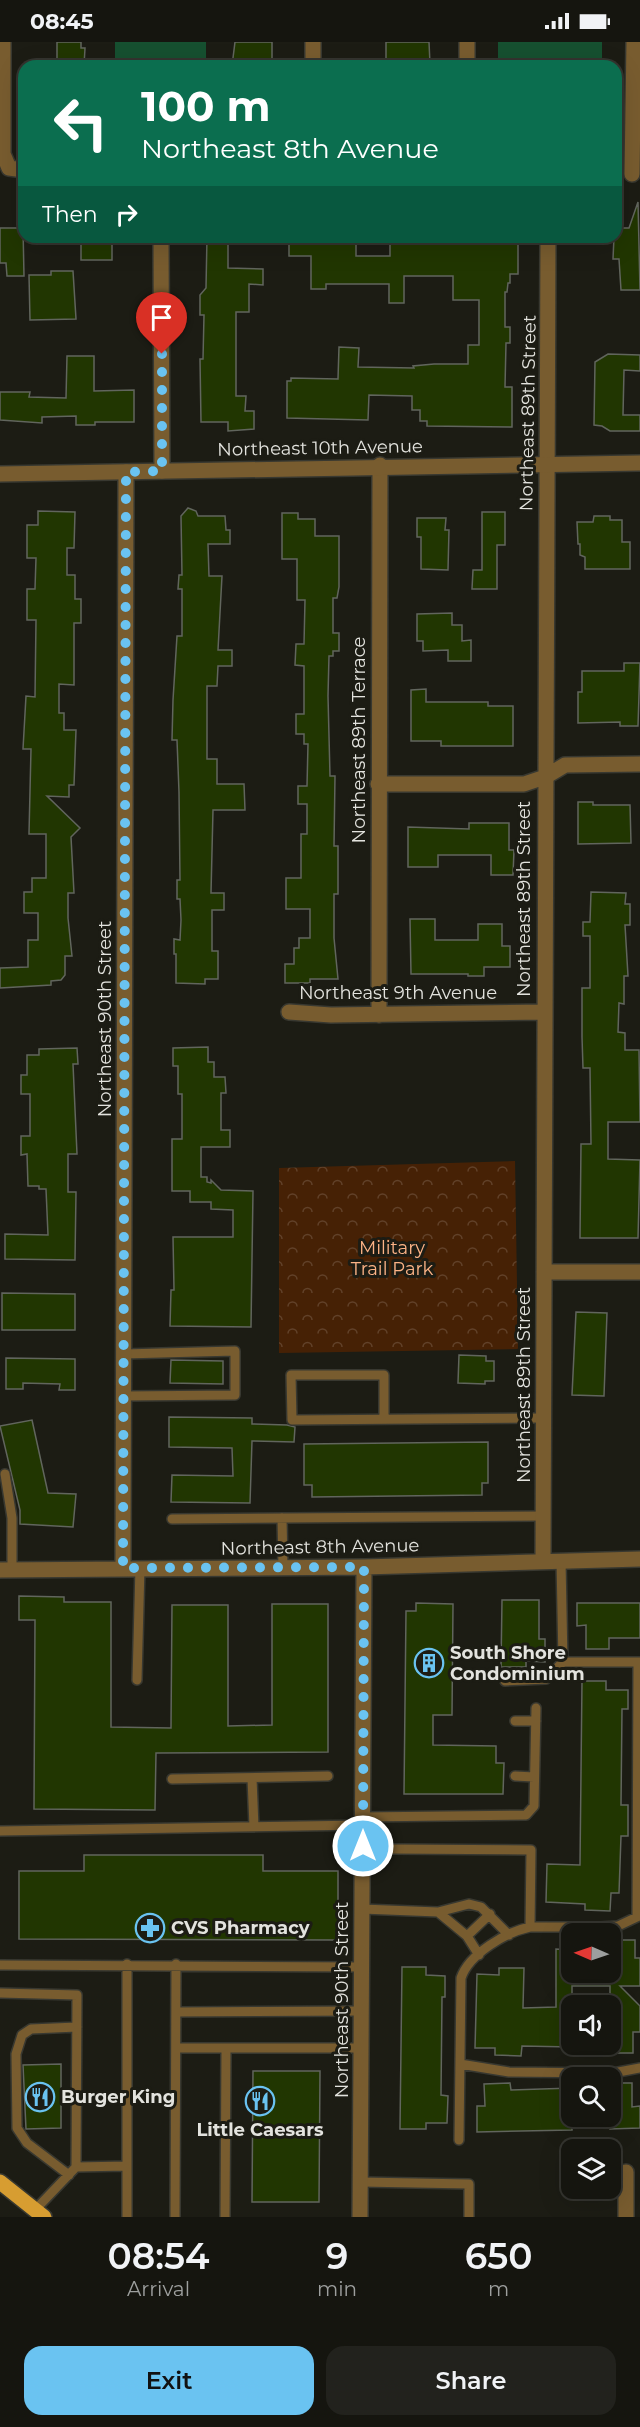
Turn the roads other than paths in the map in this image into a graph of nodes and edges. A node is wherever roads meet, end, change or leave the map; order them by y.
1 (3, 42) edge
2 (313, 42) edge
3 (467, 42) edge
4 (634, 42) edge
5 (313, 60) edge
6 (467, 60) edge
7 (16, 169) edge
8 (630, 174) edge
9 (160, 243) edge
10 (548, 243) edge
11 (640, 463) edge
12 (380, 465) junction
13 (546, 465) junction
14 (162, 471) junction
15 (126, 472) junction
16 (0, 474) edge
17 (640, 764) edge
18 (545, 777) junction
19 (378, 784) junction
20 (289, 1012) dead end
21 (543, 1012) junction
22 (379, 1015) junction
23 (544, 1272) junction
24 (640, 1272) edge
25 (124, 1353) junction
26 (124, 1396) junction
27 (544, 1418) junction
28 (384, 1419) junction
29 (5, 1474) dead end
30 (544, 1516) junction
31 (282, 1518) junction
32 (172, 1519) dead end
33 (640, 1559) edge
34 (543, 1561) junction
35 (561, 1561) junction
36 (283, 1567) junction
37 (364, 1567) junction
38 (123, 1568) junction
39 (140, 1568) junction
40 (6, 1570) edge
41 (563, 1662) junction
42 (639, 1662) edge
43 (137, 1680) dead end
44 (505, 1681) dead end
45 (536, 1708) dead end
46 (515, 1721) dead end
47 (536, 1721) junction
48 (328, 1776) dead end
49 (515, 1776) dead end
50 (534, 1777) junction
51 (252, 1778) junction
52 (172, 1779) dead end
53 (363, 1821) junction
54 (254, 1827) junction
55 (0, 1831) edge
56 (390, 1850) dead end
57 (362, 1909) junction
58 (438, 1912) junction
59 (490, 1914) junction
60 (639, 1917) edge
61 (530, 1927) junction
62 (508, 1935) junction
63 (467, 1936) junction
64 (479, 1954) junction
65 (127, 1964) junction
66 (176, 1964) junction
67 (0, 1965) edge
68 (362, 1967) junction
69 (0, 1993) edge
70 (362, 2011) junction
71 (176, 2012) junction
72 (77, 2027) junction
73 (176, 2048) junction
74 (362, 2048) junction
75 (226, 2049) junction
76 (460, 2064) junction
77 (640, 2068) edge
78 (459, 2140) dead end
79 (127, 2166) junction
80 (76, 2167) junction
81 (626, 2172) dead end
82 (69, 2175) junction
83 (0, 2182) edge
84 (361, 2182) junction
85 (40, 2214) edge
86 (127, 2217) edge
87 (175, 2217) edge
88 (225, 2217) edge
89 (360, 2217) edge
90 (469, 2217) edge
91 (626, 2217) edge

1 - 7 street
2 - 5 street
3 - 6 street
4 - 8 street
9 - 14 street
10 - 13 street, Northeast 89th Street
11 - 13 street, Northeast 10th Avenue
12 - 13 street, Northeast 10th Avenue
12 - 14 street, Northeast 10th Avenue
12 - 19 street, Northeast 89th Terrace
13 - 18 street, Northeast 89th Street
14 - 15 street, Northeast 10th Avenue
15 - 16 street, Northeast 10th Avenue
15 - 25 street, Northeast 90th Street
17 - 18 street
18 - 19 street
18 - 21 street, Northeast 89th Street
19 - 22 street, Northeast 89th Terrace
20 - 22 street, Northeast 9th Avenue
21 - 22 street, Northeast 9th Avenue
21 - 23 street, Northeast 89th Street
23 - 24 street
23 - 27 street, Northeast 89th Street
25 - 26 street, Northeast 90th Street
25 - 26 lane
26 - 38 street, Northeast 90th Street
27 - 28 lane
27 - 30 street, Northeast 89th Street
28 - 28 lane
29 - 40 lane
30 - 31 lane
30 - 34 street, Northeast 89th Street
31 - 32 lane
31 - 36 lane
33 - 35 street, Northeast 8th Avenue
34 - 35 street, Northeast 8th Avenue
34 - 37 street, Northeast 8th Avenue
35 - 41 lane
36 - 37 street, Northeast 8th Avenue
36 - 39 street, Northeast 8th Avenue
37 - 53 street, Northeast 90th Street
38 - 39 street, Northeast 8th Avenue
38 - 40 street, Northeast 8th Avenue
39 - 43 lane
41 - 42 lane
41 - 44 lane
42 - 60 lane
45 - 47 lane
46 - 47 lane
47 - 50 lane
48 - 51 lane
49 - 50 lane
50 - 53 lane
51 - 52 lane
51 - 54 lane
53 - 54 lane
53 - 57 street, Northeast 90th Street
54 - 55 lane
56 - 61 lane
57 - 58 lane
57 - 68 street, Northeast 90th Street
58 - 59 lane
58 - 63 lane
59 - 62 lane
59 - 63 lane
60 - 61 lane
61 - 62 lane
62 - 64 lane
63 - 64 lane
64 - 76 lane
65 - 66 lane
65 - 67 lane
65 - 79 lane
66 - 68 lane
66 - 71 lane
68 - 70 street, Northeast 90th Street
69 - 72 lane
70 - 71 lane
70 - 74 street, Northeast 90th Street
71 - 73 lane
72 - 80 lane
72 - 82 lane
73 - 75 lane
73 - 87 lane
74 - 75 lane
74 - 84 street, Northeast 90th Street
75 - 88 lane
76 - 77 lane
76 - 78 lane
79 - 80 lane
79 - 86 lane
80 - 82 lane
81 - 91 street
82 - 85 lane
83 - 85 main road
84 - 89 street, Northeast 90th Street
84 - 90 lane

